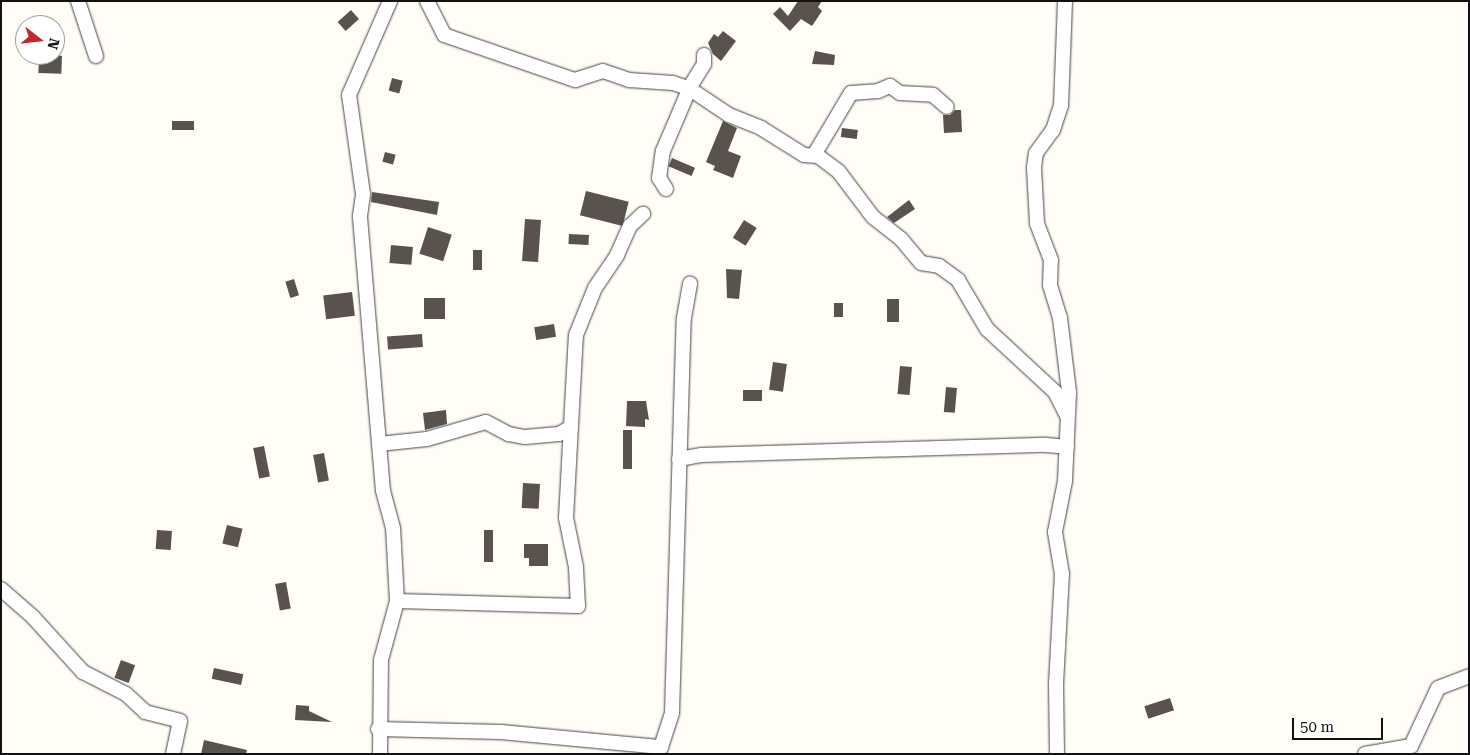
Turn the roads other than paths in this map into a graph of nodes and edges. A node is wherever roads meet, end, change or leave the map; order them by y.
1 (78, 1) edge
2 (390, 1) edge
3 (427, 1) edge
4 (1065, 1) edge
5 (704, 55) dead end
6 (96, 56) dead end
7 (690, 89) junction
8 (948, 107) dead end
9 (814, 155) junction
10 (666, 189) dead end
11 (643, 214) dead end
12 (690, 284) dead end
13 (1067, 416) junction
14 (571, 427) junction
15 (379, 444) junction
16 (1067, 447) junction
17 (679, 460) junction
18 (1, 589) edge
19 (397, 601) junction
20 (1469, 676) edge
21 (378, 729) junction
22 (173, 754) edge
23 (380, 754) edge
24 (1057, 754) edge
25 (1365, 754) edge

1 - 6 street
2 - 15 street
3 - 7 street
4 - 13 street
5 - 7 street
7 - 9 street
7 - 10 street
8 - 9 street
9 - 13 street
11 - 14 street
12 - 17 street
13 - 16 street
14 - 15 street
14 - 19 street
15 - 19 street
16 - 17 street
16 - 24 street
17 - 21 street
18 - 22 street
19 - 21 street
20 - 25 street
21 - 23 street

